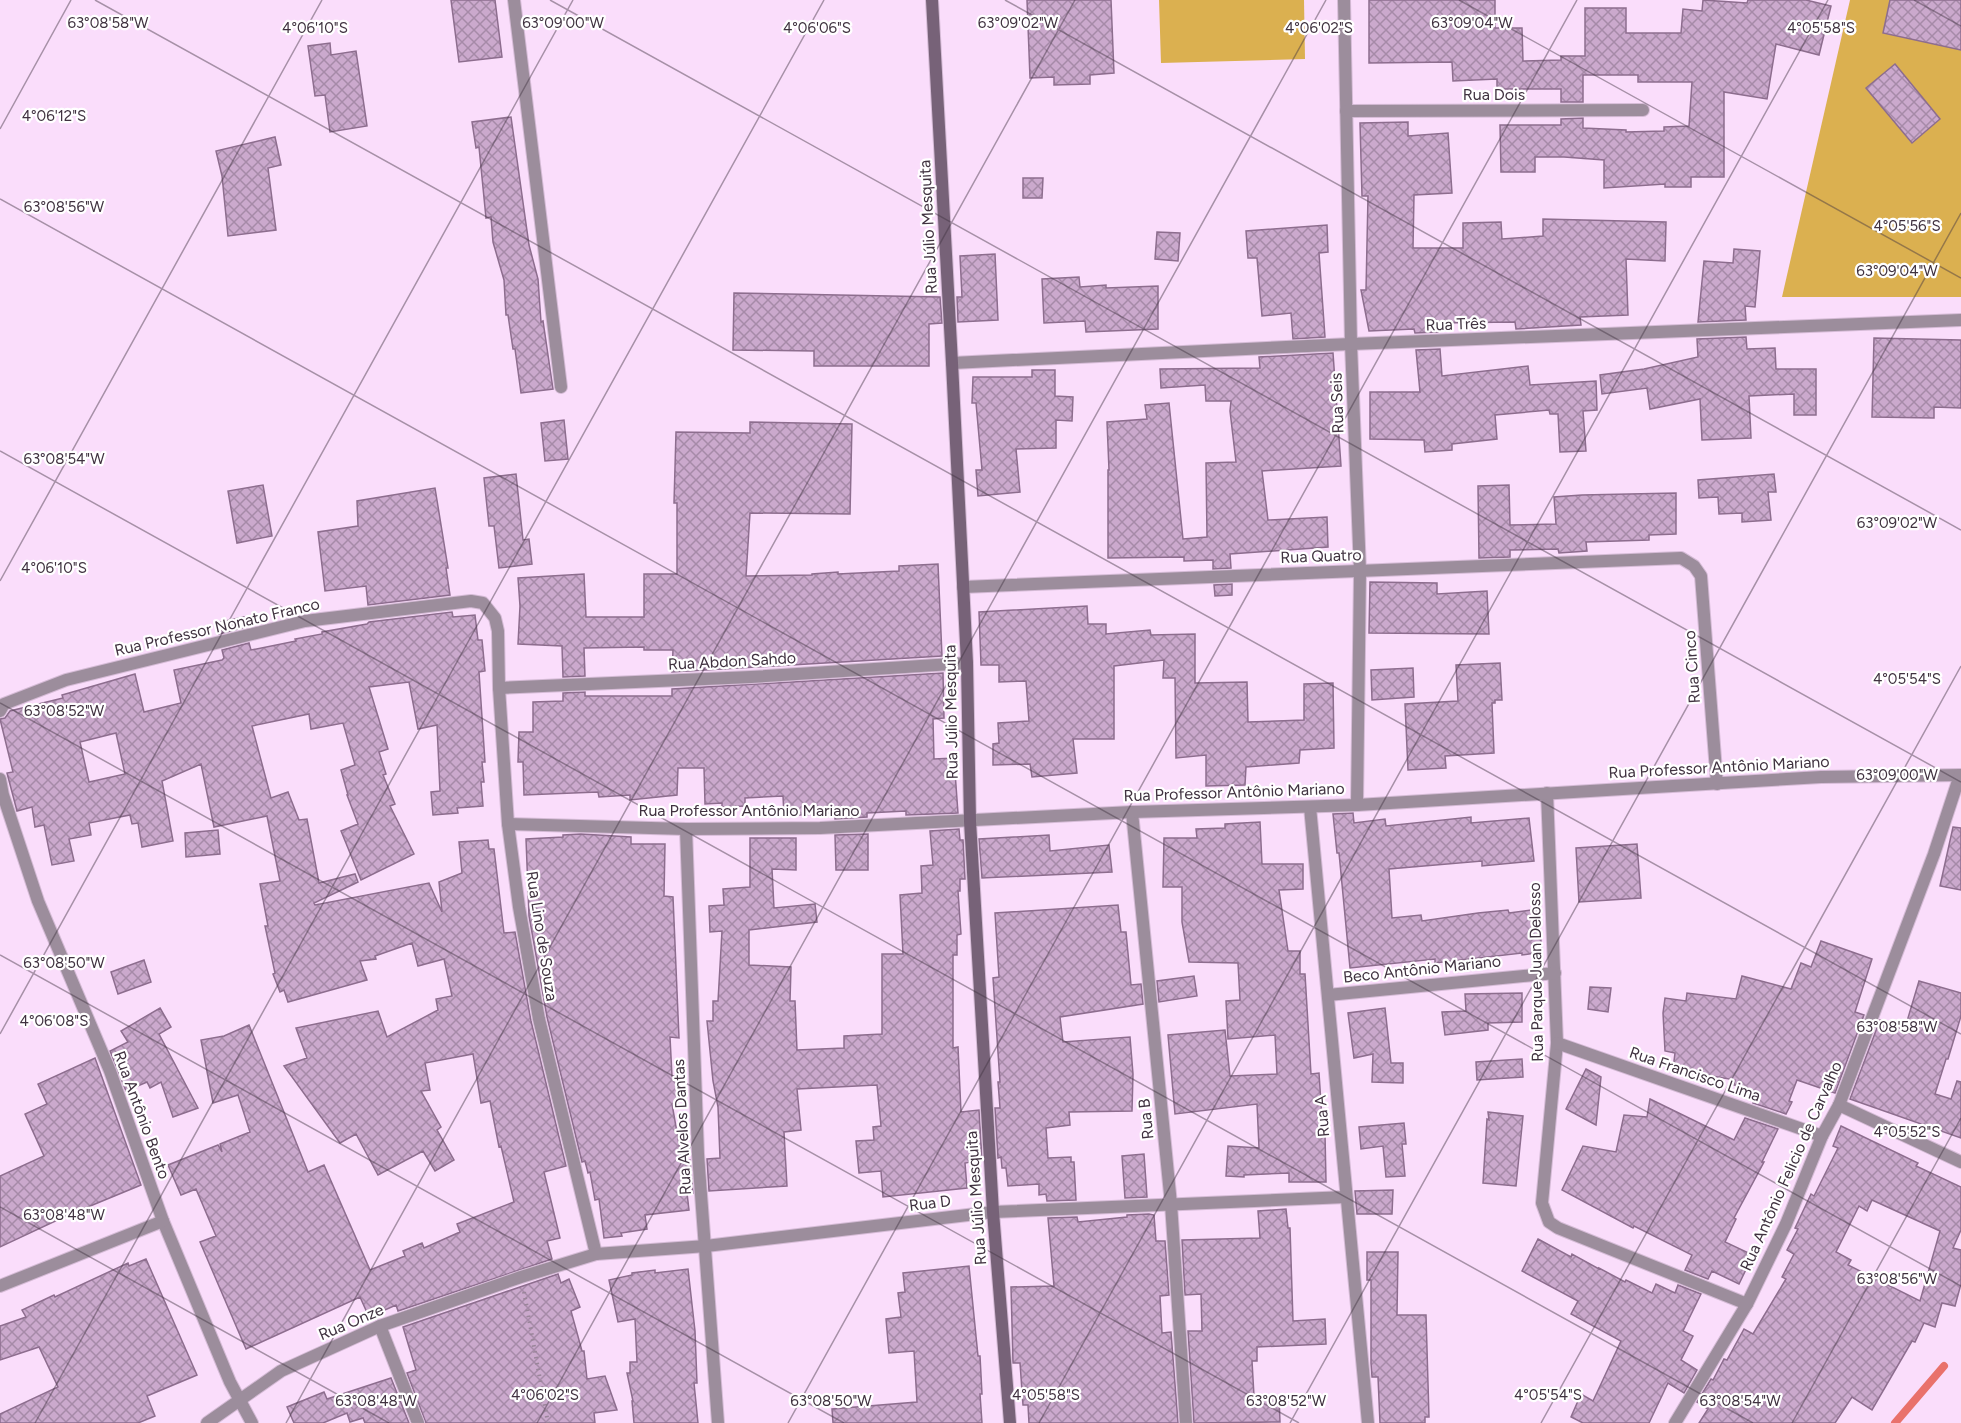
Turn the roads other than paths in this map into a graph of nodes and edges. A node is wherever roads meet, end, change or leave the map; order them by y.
1 (514, 0) edge
2 (932, 0) edge
3 (1344, 0) edge
4 (1643, 110) dead end
5 (1346, 111) junction
6 (1961, 320) edge
7 (1351, 344) junction
8 (952, 363) junction
9 (561, 387) dead end
10 (1681, 558) joint
11 (1360, 571) junction
12 (963, 587) junction
13 (495, 618) joint
14 (967, 663) junction
15 (499, 688) junction
16 (0, 711) edge
17 (1961, 775) edge
18 (0, 779) edge
19 (1717, 784) junction
20 (1547, 793) junction
21 (1357, 805) junction
22 (1310, 807) junction
23 (1132, 812) junction
24 (970, 821) junction
25 (508, 824) junction
26 (686, 829) junction
27 (1555, 973) junction
28 (1328, 995) junction
29 (1557, 1043) junction
30 (1839, 1106) junction
31 (1822, 1136) junction
32 (1961, 1162) edge
33 (1346, 1197) junction
34 (1171, 1204) junction
35 (993, 1212) junction
36 (163, 1221) junction
37 (706, 1246) junction
38 (596, 1254) junction
39 (521, 1277) joint
40 (0, 1286) edge
41 (1747, 1304) junction
42 (380, 1326) junction
43 (239, 1401) junction
44 (207, 1423) edge
45 (252, 1423) edge
46 (418, 1423) edge
47 (718, 1423) edge
48 (1010, 1423) edge
49 (1186, 1423) edge
50 (1368, 1423) edge
51 (1675, 1423) edge

1 - 9 street
2 - 8 street, Rua Júlio Mesquita
3 - 5 street, Rua Seis
4 - 5 street, Rua Dois
5 - 7 street, Rua Seis
6 - 7 street, Rua Três
7 - 8 street, Rua Três
7 - 11 street, Rua Seis
8 - 12 street, Rua Júlio Mesquita
10 - 11 street, Rua Quatro
10 - 19 street, Rua Cinco
11 - 12 street, Rua Quatro
11 - 21 street, Rua Seis
12 - 14 street, Rua Júlio Mesquita
13 - 15 street, Rua Lino de Souza
13 - 16 street, Rua Professor Nonato Franco
14 - 15 street, Rua Abdon Sahdo
14 - 24 street, Rua Júlio Mesquita
15 - 25 street, Rua Lino de Souza
17 - 19 street, Rua Professor Antônio Mariano
17 - 30 street, Rua Antônio Felicio de Carvalho
18 - 36 street, Rua Antônio Bento
19 - 20 street, Rua Professor Antônio Mariano
20 - 21 street, Rua Professor Antônio Mariano
20 - 27 street, Rua Parque Juan Delosso
21 - 22 street, Rua Professor Antônio Mariano
22 - 23 street, Rua Professor Antônio Mariano
22 - 28 street, Rua A
23 - 24 street, Rua Professor Antônio Mariano
23 - 34 street, Rua B
24 - 26 street, Rua Professor Antônio Mariano
24 - 35 street, Rua Júlio Mesquita
25 - 26 street, Rua Professor Antônio Mariano
25 - 38 street, Rua Lino de Souza
26 - 37 street, Rua Alvelos Dantas
27 - 28 street, Beco Antônio Mariano
27 - 29 street, Rua Parque Juan Delosso
28 - 33 street, Rua A
29 - 31 street, Rua Francisco Lima
29 - 41 street, Rua Parque Juan Delosso
30 - 31 street, Rua Antônio Felicio de Carvalho
30 - 32 street
31 - 41 street, Rua Antônio Felicio de Carvalho
33 - 34 street, Rua D
33 - 50 street, Rua A
34 - 35 street, Rua D
34 - 49 street, Rua B
35 - 37 street, Rua D
35 - 48 street, Rua Júlio Mesquita
36 - 40 street
36 - 43 street, Rua Antônio Bento
37 - 38 street, Rua D
37 - 47 street, Rua Alvelos Dantas
38 - 39 street, Rua D
39 - 42 street, Rua Onze
41 - 51 street, Rua Antônio Felicio de Carvalho
42 - 43 street, Rua Onze
42 - 46 street
43 - 44 street, Rua Onze
43 - 45 street, Rua Antônio Bento

